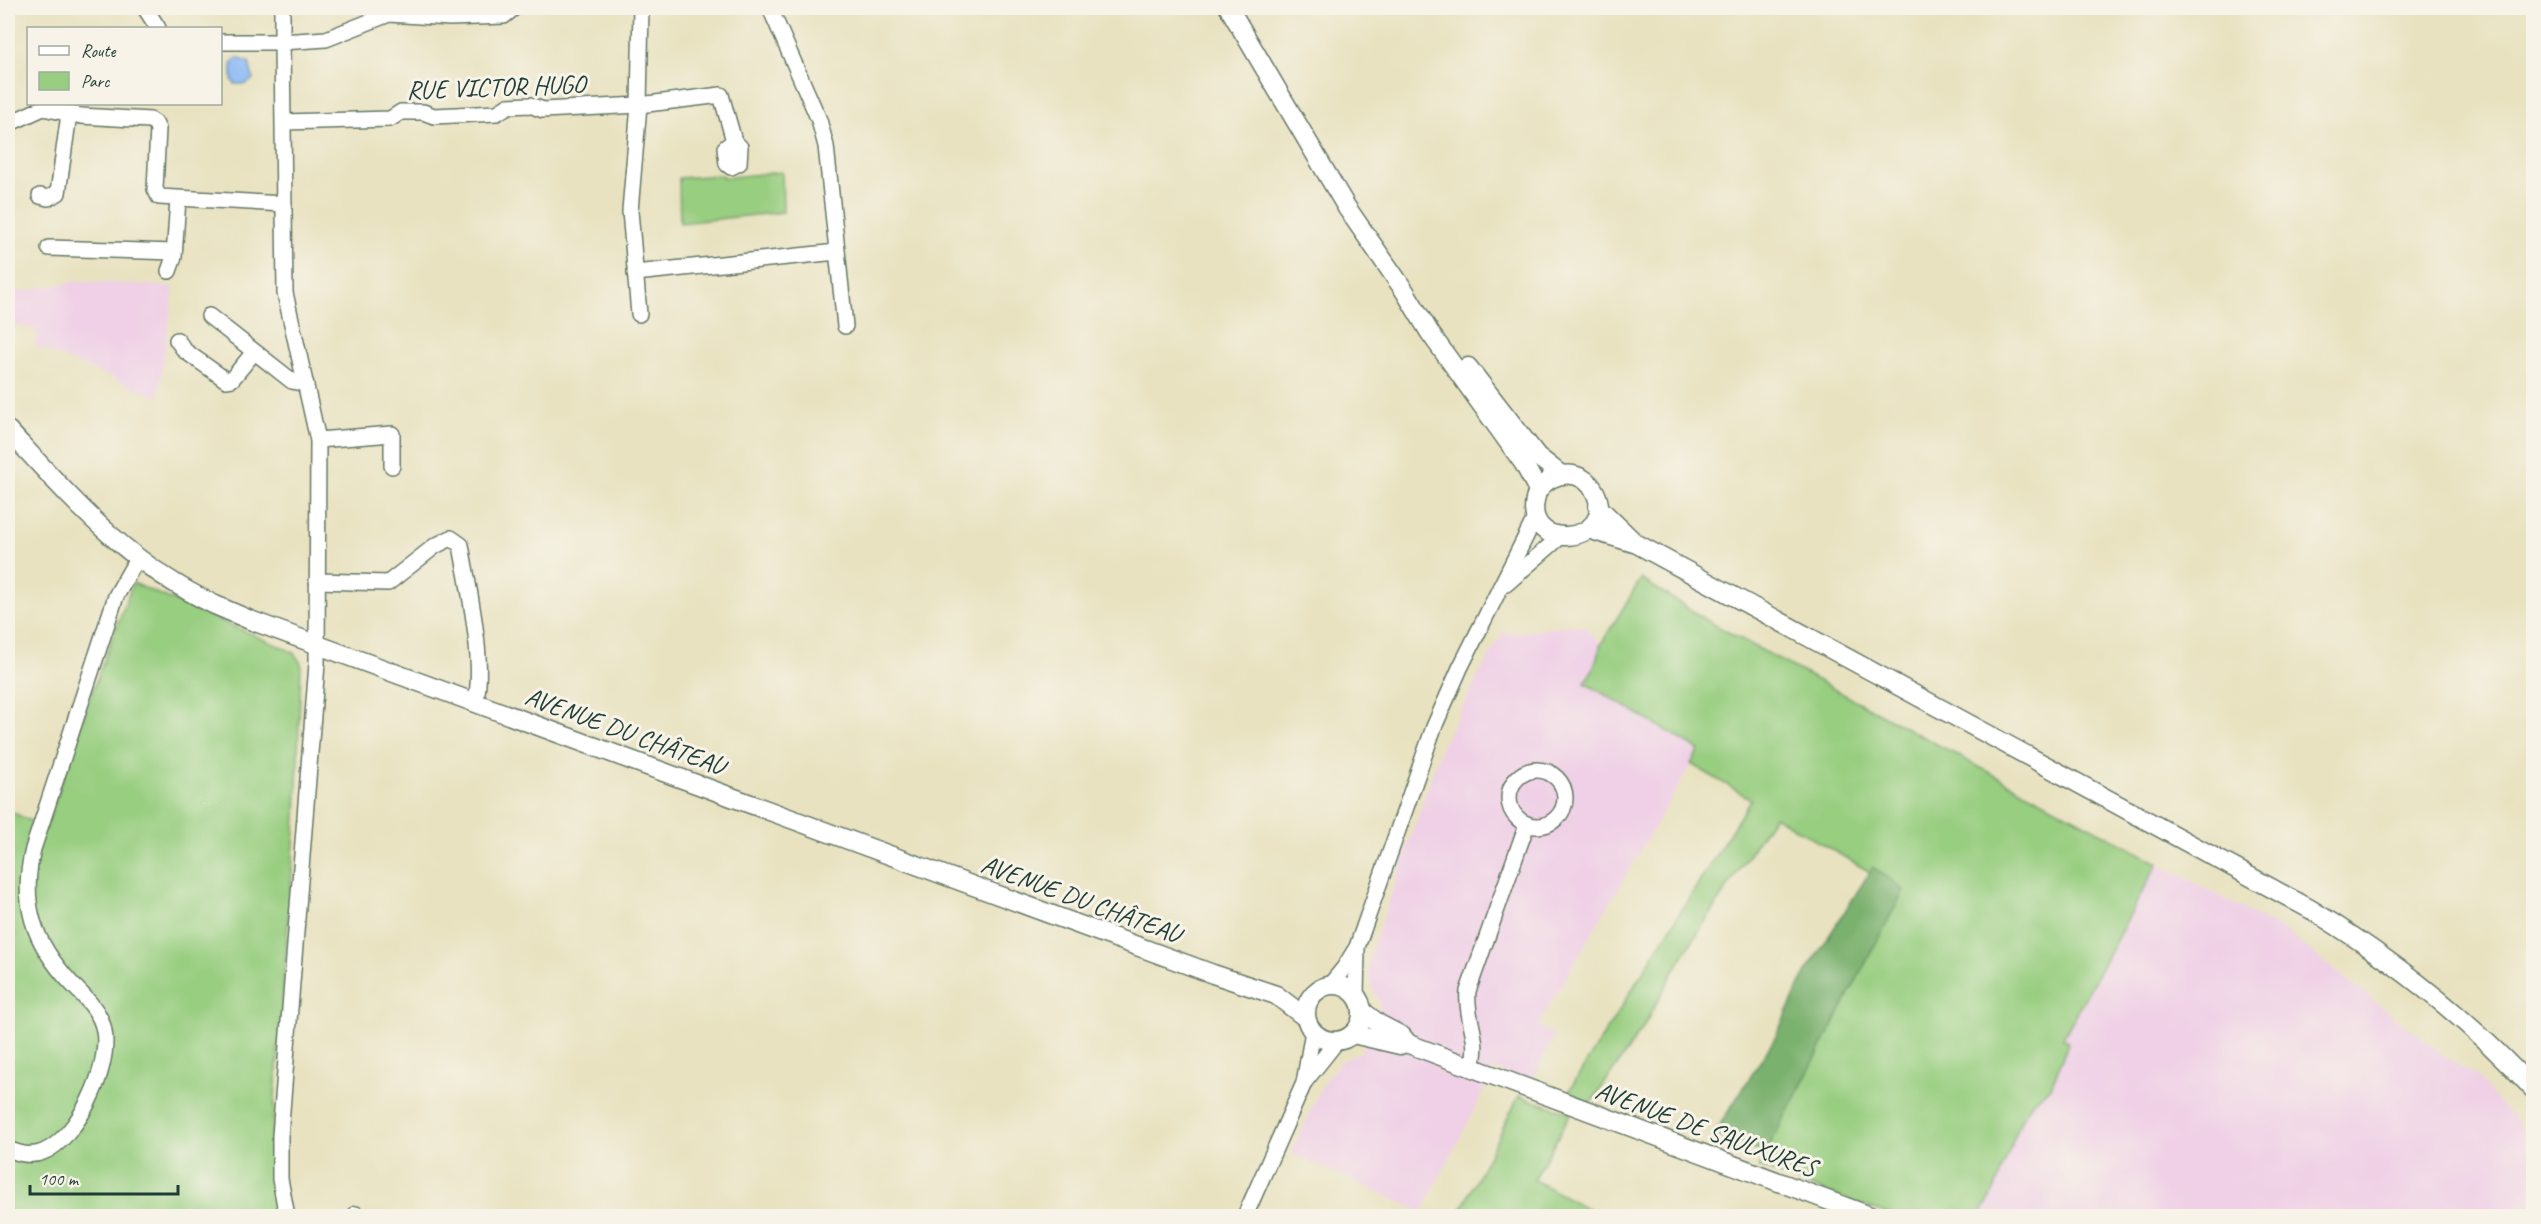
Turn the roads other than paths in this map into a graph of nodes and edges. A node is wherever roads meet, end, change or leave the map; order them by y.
1 (145, 8) edge
2 (282, 8) edge
3 (514, 8) edge
4 (641, 8) edge
5 (770, 8) edge
6 (1229, 8) edge
7 (389, 11) edge
8 (157, 27) edge
9 (222, 42) edge
10 (282, 42) junction
11 (639, 105) junction
12 (69, 114) junction
13 (284, 122) junction
14 (8, 124) edge
15 (734, 141) dead end
16 (40, 196) dead end
17 (178, 199) junction
18 (284, 204) junction
19 (48, 248) dead end
20 (174, 252) junction
21 (837, 252) junction
22 (169, 271) dead end
23 (635, 273) junction
24 (1404, 290) junction
25 (639, 314) dead end
26 (208, 316) dead end
27 (845, 326) dead end
28 (177, 340) dead end
29 (254, 352) junction
30 (306, 384) junction
31 (8, 430) edge
32 (318, 440) junction
33 (392, 466) dead end
34 (1560, 474) junction
35 (1538, 490) junction
36 (1598, 507) junction
37 (1536, 516) junction
38 (1588, 529) junction
39 (1560, 537) junction
40 (1636, 544) junction
41 (137, 559) junction
42 (317, 581) junction
43 (1502, 588) junction
44 (316, 644) junction
45 (476, 703) junction
46 (1527, 824) dead end
47 (1358, 946) junction
48 (1323, 989) junction
49 (1276, 995) junction
50 (1359, 1003) junction
51 (1310, 1025) junction
52 (1345, 1038) junction
53 (1407, 1043) junction
54 (1472, 1067) junction
55 (1304, 1083) junction
56 (2534, 1090) edge
57 (8, 1149) edge
58 (287, 1216) edge
59 (1245, 1216) edge
60 (1870, 1216) edge

1 - 8 street
2 - 10 street
3 - 7 street
4 - 11 street
5 - 21 street
6 - 24 main road
7 - 10 street
9 - 10 street
10 - 13 street
11 - 13 street, RUE VICTOR HUGO
11 - 15 street, RUE VICTOR HUGO
11 - 23 street
12 - 14 street
12 - 16 street
12 - 17 street
13 - 18 street
17 - 18 street
17 - 20 street
18 - 30 street
19 - 20 street
20 - 22 street
21 - 23 street
21 - 27 street
23 - 25 street
24 - 34 main road
24 - 35 main road
26 - 29 street
28 - 29 street
29 - 30 street
30 - 32 street
31 - 41 main road, AVENUE DU CHÂTEAU
32 - 33 street
32 - 42 street
34 - 35 main road
34 - 36 main road
35 - 37 main road
36 - 38 main road
36 - 40 main road
37 - 39 main road
37 - 43 street
38 - 39 main road
38 - 40 main road
39 - 43 street
40 - 56 main road
41 - 44 main road, AVENUE DU CHÂTEAU
41 - 57 street
42 - 44 street
42 - 45 street
43 - 47 street
44 - 45 main road, AVENUE DU CHÂTEAU
44 - 58 street
45 - 49 main road, AVENUE DU CHÂTEAU
46 - 54 street
47 - 48 street
47 - 50 street
48 - 49 main road, AVENUE DU CHÂTEAU
48 - 50 main road
48 - 51 main road
49 - 51 main road, AVENUE DU CHÂTEAU
50 - 52 main road
50 - 53 main road
51 - 52 main road
51 - 55 street
52 - 53 main road
52 - 55 street
53 - 54 main road
54 - 60 main road, AVENUE DE SAULXURES
55 - 59 street

